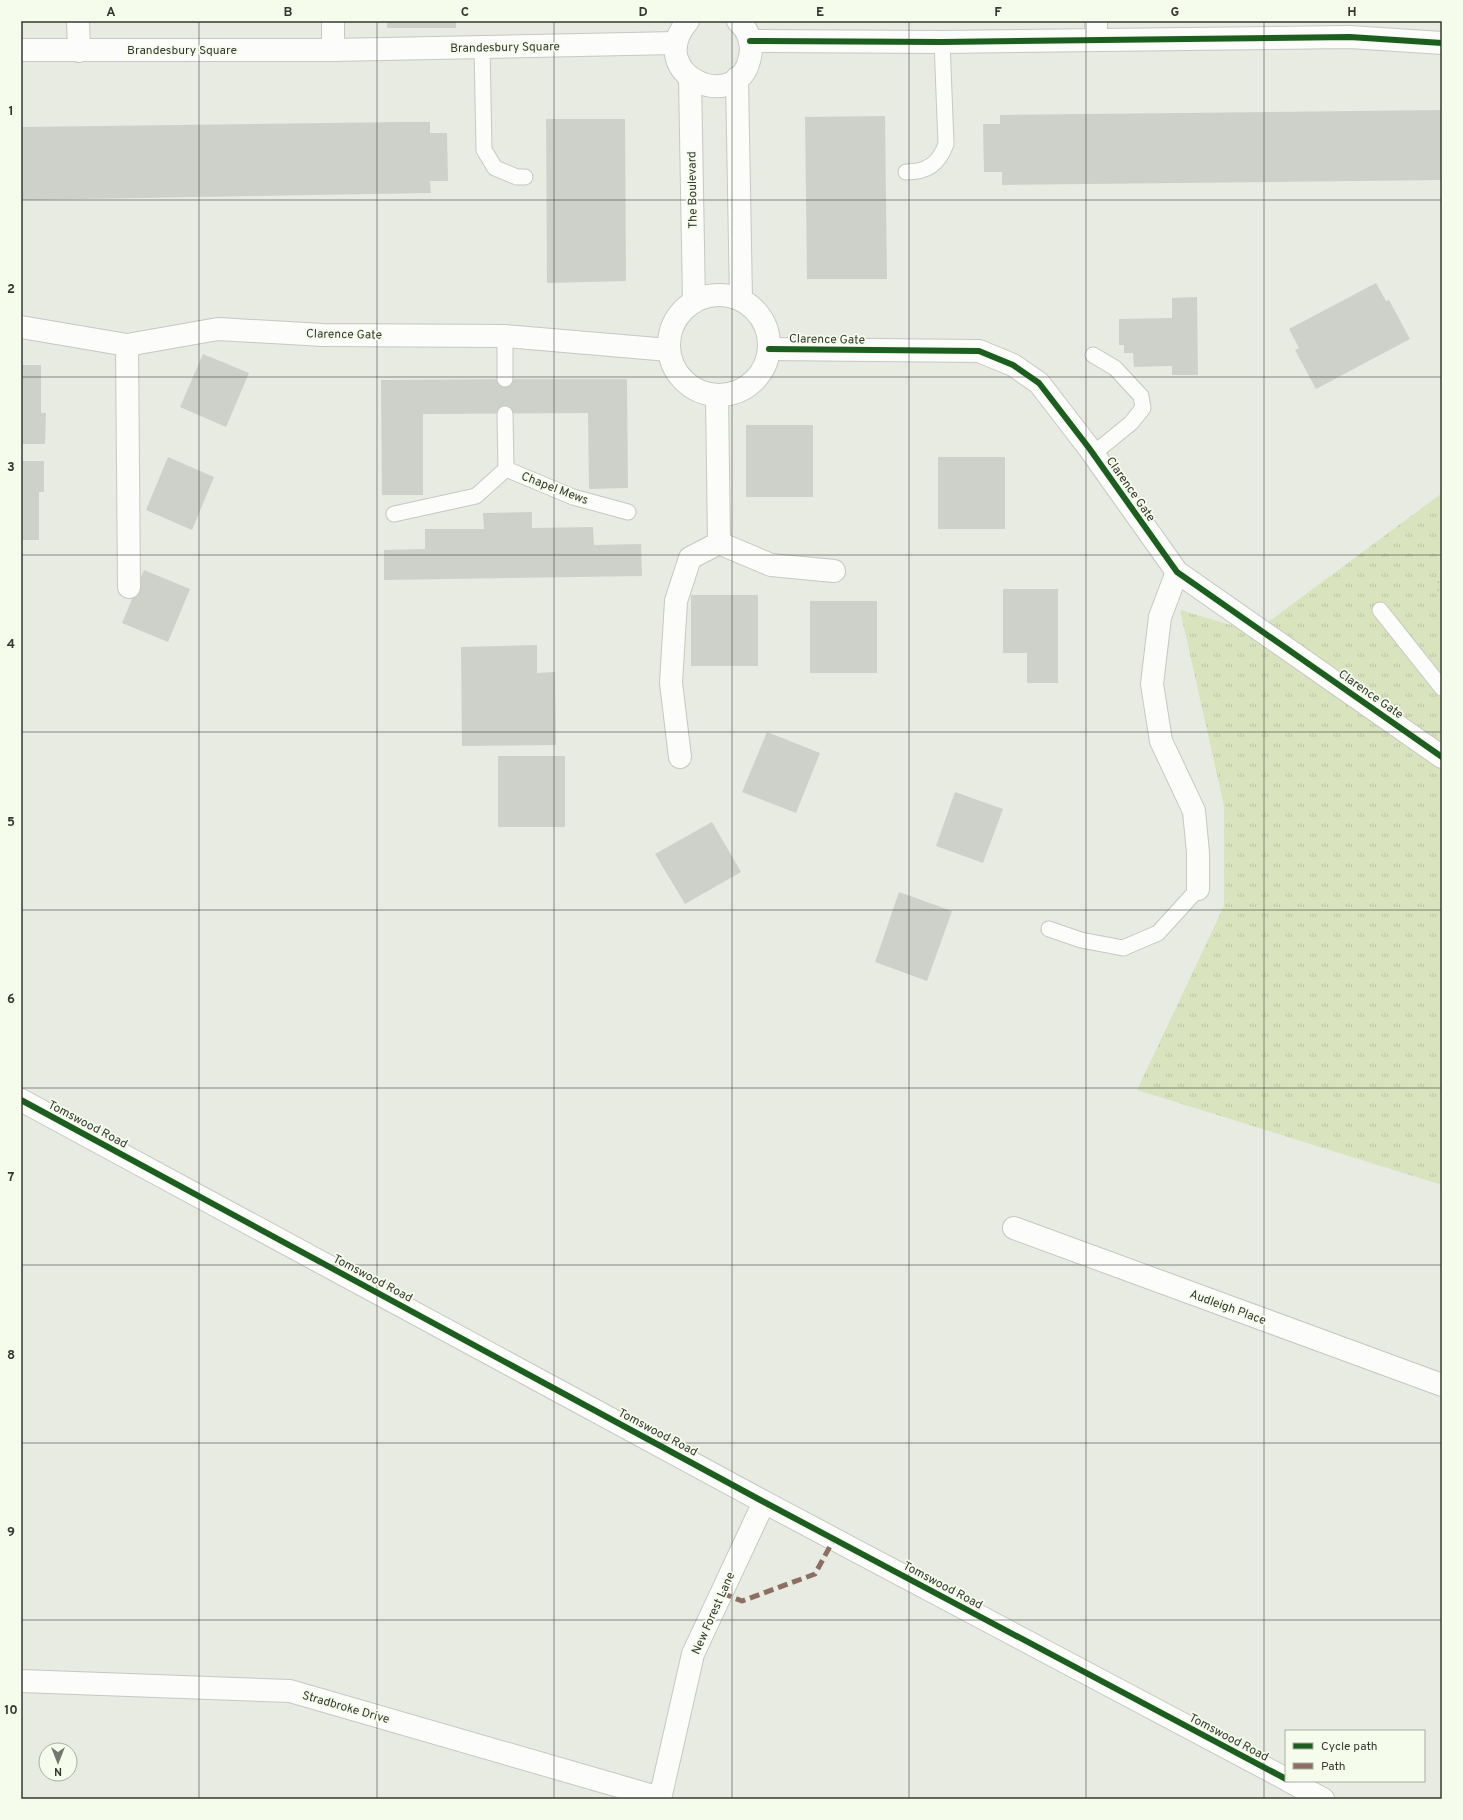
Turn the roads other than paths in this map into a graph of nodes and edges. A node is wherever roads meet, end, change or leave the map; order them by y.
1 (78, 21) edge
2 (333, 21) edge
3 (688, 21) edge
4 (738, 21) edge
5 (1350, 29) edge
6 (1096, 30) edge
7 (750, 41) junction
8 (942, 42) junction
9 (676, 43) junction
10 (1442, 43) edge
11 (482, 47) junction
12 (21, 50) edge
13 (334, 50) junction
14 (79, 51) junction
15 (690, 78) junction
16 (737, 78) junction
17 (906, 172) dead end
18 (525, 177) dead end
19 (741, 300) junction
20 (694, 302) junction
21 (21, 327) edge
22 (505, 336) junction
23 (127, 345) junction
24 (769, 349) junction
25 (669, 350) junction
26 (1093, 355) dead end
27 (505, 379) dead end
28 (717, 395) junction
29 (505, 414) dead end
30 (1093, 454) junction
31 (506, 469) junction
32 (628, 512) dead end
33 (394, 514) dead end
34 (719, 543) junction
35 (834, 570) dead end
36 (1177, 572) junction
37 (129, 586) dead end
38 (1380, 610) dead end
39 (1442, 688) edge
40 (680, 757) dead end
41 (1442, 757) edge
42 (1198, 889) joint
43 (1049, 929) dead end
44 (21, 1100) edge
45 (1014, 1228) dead end
46 (1442, 1386) edge
47 (764, 1502) junction
48 (21, 1682) edge
49 (1285, 1778) edge
50 (1291, 1782) edge
51 (660, 1798) edge
52 (1323, 1799) edge

1 - 14 street
2 - 13 street
3 - 9 street
4 - 7 street
5 - 6 street
5 - 10 street
6 - 8 street
7 - 8 street
7 - 16 street
8 - 17 lane
9 - 11 street, Brandesbury Square
9 - 15 street
11 - 13 street, Brandesbury Square
11 - 18 lane
12 - 14 street, Brandesbury Square
13 - 14 street, Brandesbury Square
15 - 16 street
15 - 20 street, The Boulevard
16 - 19 street
19 - 20 street
19 - 24 street
20 - 25 street
21 - 23 street, Clarence Gate
22 - 23 street, Clarence Gate
22 - 25 street, Clarence Gate
22 - 27 lane
23 - 37 street
24 - 28 street
24 - 30 street, Clarence Gate
25 - 28 street
26 - 30 lane
28 - 34 street
29 - 31 lane, Chapel Mews
30 - 36 street, Clarence Gate
31 - 32 lane, Chapel Mews
31 - 33 lane, Chapel Mews
34 - 35 street
34 - 40 street
36 - 41 street, Clarence Gate
36 - 42 street
38 - 39 lane
42 - 43 lane
44 - 47 street, Tomswood Road
45 - 46 street, Audleigh Place
47 - 49 street, Tomswood Road
47 - 51 street, New Forest Lane
48 - 51 street, Stradbroke Drive
50 - 52 street

